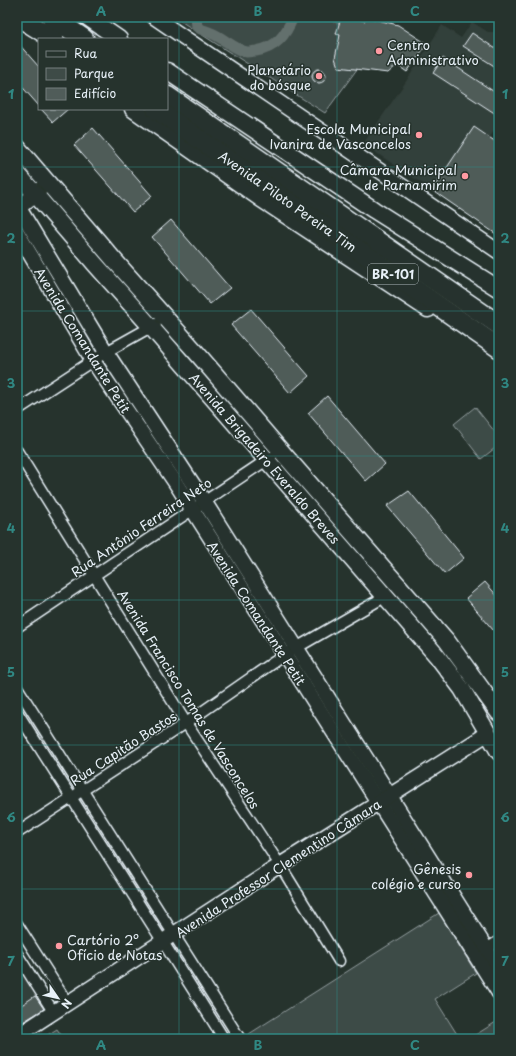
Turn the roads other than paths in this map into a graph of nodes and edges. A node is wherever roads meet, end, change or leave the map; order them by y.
1 (19, 17) edge
2 (52, 17) edge
3 (87, 17) edge
4 (154, 17) edge
5 (52, 38) edge
6 (83, 38) edge
7 (118, 38) edge
8 (168, 72) edge
9 (168, 97) edge
10 (134, 110) edge
11 (158, 110) edge
12 (17, 147) edge
13 (17, 173) edge
14 (42, 188) junction
15 (292, 194) junction
16 (18, 209) edge
17 (17, 232) edge
18 (499, 252) edge
19 (499, 289) edge
20 (166, 318) junction
21 (499, 325) edge
22 (151, 327) junction
23 (499, 348) edge
24 (106, 352) junction
25 (499, 357) edge
26 (93, 361) junction
27 (17, 410) edge
28 (17, 451) edge
29 (280, 451) junction
30 (266, 460) junction
31 (204, 501) junction
32 (191, 510) junction
33 (94, 574) junction
34 (255, 582) junction
35 (242, 590) junction
36 (386, 596) junction
37 (17, 627) edge
38 (296, 648) junction
39 (284, 656) junction
40 (17, 687) edge
41 (17, 712) edge
42 (499, 713) edge
43 (186, 723) junction
44 (493, 731) edge
45 (499, 752) edge
46 (82, 790) junction
47 (70, 797) junction
48 (385, 800) junction
49 (17, 832) edge
50 (280, 865) junction
51 (17, 924) edge
52 (169, 938) junction
53 (499, 941) edge
54 (481, 952) junction
55 (17, 954) edge
56 (339, 961) dead end
57 (499, 969) edge
58 (499, 993) edge
59 (68, 1004) junction
60 (54, 1013) junction
61 (17, 1036) edge
62 (224, 1039) edge
63 (240, 1039) edge

1 - 5 highway
2 - 6 highway
3 - 7 main road
4 - 18 street
8 - 19 main road
9 - 15 highway, Avenida Piloto Pereira Tim / BR-101
10 - 25 main road
11 - 15 highway, Avenida Piloto Pereira Tim / BR-101
12 - 14 main road, Avenida Brigadeiro Everaldo Breves
13 - 14 main road, Avenida Brigadeiro Everaldo Breves
14 - 16 street
14 - 20 main road, Avenida Brigadeiro Everaldo Breves
14 - 22 main road, Avenida Brigadeiro Everaldo Breves
15 - 21 highway, Avenida Piloto Pereira Tim / BR-101
15 - 23 highway, Avenida Piloto Pereira Tim / BR-101
16 - 24 street, Avenida Comandante Petit
17 - 26 street, Avenida Comandante Petit
20 - 22 street
20 - 29 main road, Avenida Brigadeiro Everaldo Breves
22 - 24 street
22 - 30 main road, Avenida Brigadeiro Everaldo Breves
24 - 26 street
24 - 31 street, Avenida Comandante Petit
26 - 27 street
26 - 32 street, Avenida Comandante Petit
28 - 33 street, Avenida Francisco Tomas de Vasconcelos
29 - 30 street, Rua Antônio Ferreira Neto
29 - 42 main road, Avenida Brigadeiro Everaldo Breves
30 - 31 street, Rua Antônio Ferreira Neto
30 - 36 main road, Avenida Brigadeiro Everaldo Breves
31 - 32 street, Rua Antônio Ferreira Neto
31 - 34 street, Avenida Comandante Petit
32 - 33 street, Rua Antônio Ferreira Neto
32 - 35 street, Avenida Comandante Petit
33 - 37 street, Rua Antônio Ferreira Neto
33 - 43 street, Avenida Francisco Tomas de Vasconcelos
34 - 35 street
34 - 38 street, Avenida Comandante Petit
35 - 39 street, Avenida Comandante Petit
36 - 38 street, Rua Capitão Bastos
36 - 44 main road, Avenida Brigadeiro Everaldo Breves
38 - 39 street, Rua Capitão Bastos
38 - 48 street, Avenida Comandante Petit
39 - 43 street, Rua Capitão Bastos
39 - 48 street, Avenida Comandante Petit
40 - 46 street
41 - 47 street
43 - 46 street, Rua Capitão Bastos
43 - 50 street, Avenida Francisco Tomas de Vasconcelos
44 - 45 main road, Avenida Brigadeiro Everaldo Breves
44 - 48 street, Avenida Professor Clementino Câmara
46 - 47 street, Rua Capitão Bastos
46 - 52 street
47 - 49 street, Rua Capitão Bastos
47 - 52 street
48 - 50 street, Avenida Professor Clementino Câmara
48 - 54 street, Avenida Comandante Petit
50 - 52 street, Avenida Professor Clementino Câmara
50 - 56 street, Avenida Francisco Tomas de Vasconcelos
51 - 59 street
52 - 59 street, Avenida Professor Clementino Câmara
52 - 62 street
52 - 63 street
53 - 54 street
54 - 57 street, Avenida Comandante Petit
54 - 58 street, Avenida Comandante Petit
55 - 60 street
59 - 60 street, Avenida Professor Clementino Câmara
60 - 61 street, Avenida Professor Clementino Câmara

